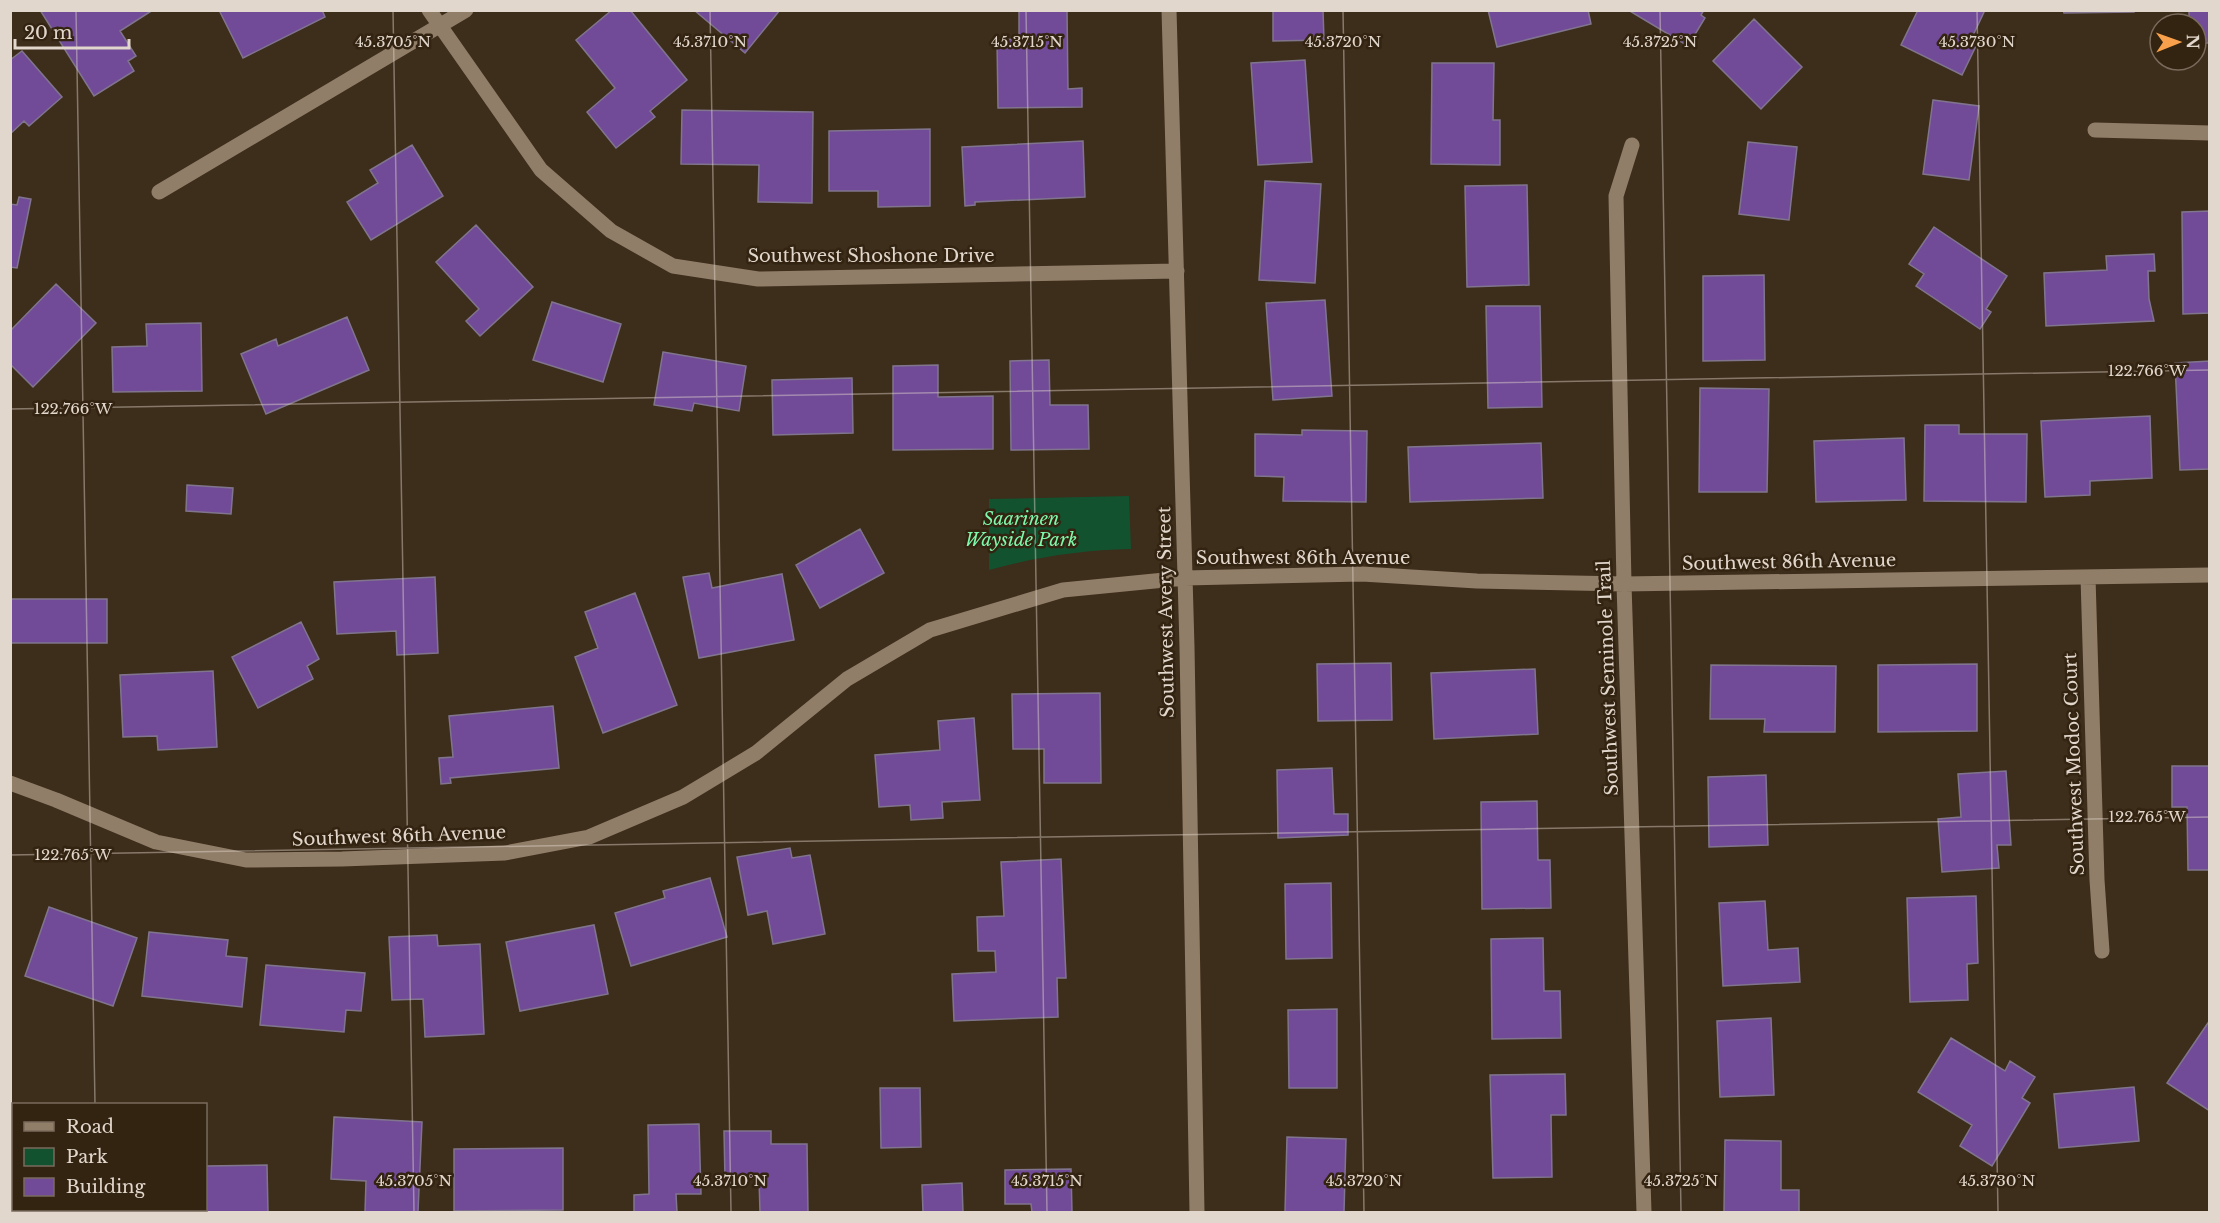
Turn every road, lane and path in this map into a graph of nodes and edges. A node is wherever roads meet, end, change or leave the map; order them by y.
1 (429, 10) edge
2 (466, 10) edge
3 (1169, 10) edge
4 (440, 27) junction
5 (2095, 130) dead end
6 (2210, 133) edge
7 (1632, 145) dead end
8 (159, 192) dead end
9 (1177, 272) junction
10 (2210, 575) edge
11 (2088, 577) junction
12 (1185, 578) junction
13 (1624, 584) junction
14 (10, 783) edge
15 (2102, 951) dead end
16 (1197, 1212) edge
17 (1644, 1212) edge

1 - 4 street, Southwest Shoshone Drive
2 - 4 street
3 - 9 street, Southwest Avery Street
4 - 8 street
4 - 9 street, Southwest Shoshone Drive
5 - 6 street
7 - 13 street, Southwest Seminole Trail
9 - 12 street, Southwest Avery Street
10 - 11 street, Southwest 86th Avenue
11 - 13 street, Southwest 86th Avenue
11 - 15 street, Southwest Modoc Court
12 - 13 street, Southwest 86th Avenue
12 - 14 street, Southwest 86th Avenue
12 - 16 street, Southwest Avery Street
13 - 17 street, Southwest Seminole Trail

